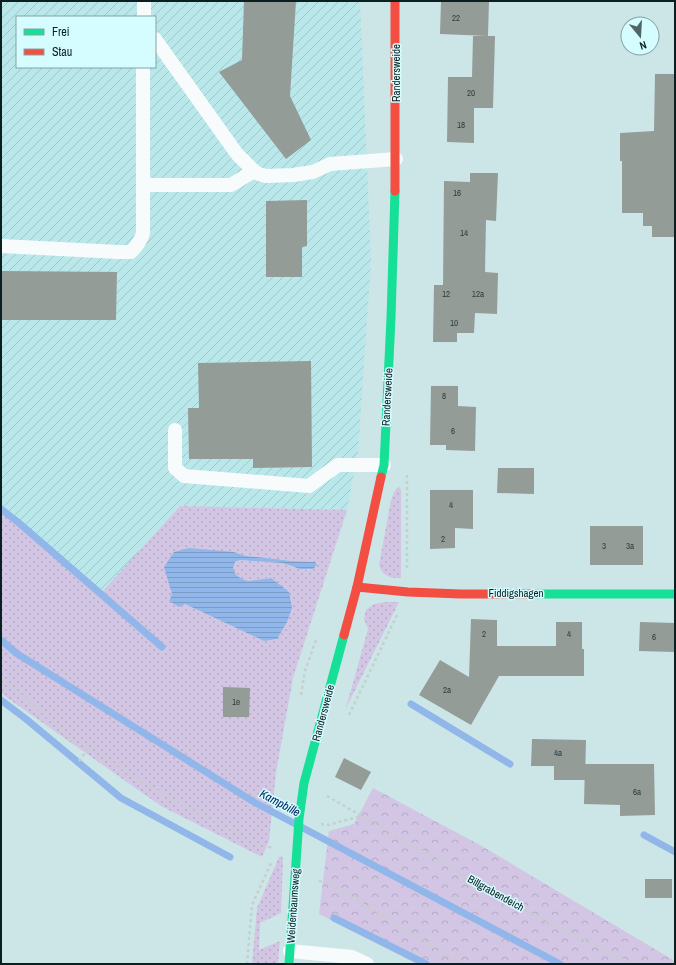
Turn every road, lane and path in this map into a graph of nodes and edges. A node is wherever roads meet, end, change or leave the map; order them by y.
1 (144, 1) edge
2 (395, 1) edge
3 (144, 16) edge
4 (156, 41) edge
5 (143, 68) edge
6 (396, 159) junction
7 (254, 172) junction
8 (143, 185) junction
9 (1, 246) edge
10 (175, 430) dead end
11 (384, 465) junction
12 (357, 587) junction
13 (675, 594) edge
14 (318, 635) dead end
15 (1, 678) edge
16 (300, 702) dead end
17 (89, 747) junction
18 (79, 761) dead end
19 (304, 783) junction
20 (361, 816) junction
21 (299, 819) junction
22 (269, 847) dead end
23 (271, 862) dead end
24 (295, 880) junction
25 (290, 957) edge
26 (247, 964) edge
27 (367, 964) edge
28 (463, 964) edge
29 (633, 964) edge

1 - 3 lane
2 - 6 street, Randersweide
4 - 7 lane
5 - 8 lane
6 - 7 lane
6 - 11 street, Randersweide
7 - 8 lane
8 - 9 lane
10 - 11 lane
11 - 12 street, Randersweide
12 - 13 street, Fiddigshagen
12 - 19 street, Randersweide
14 - 16 path
15 - 17 path
17 - 18 path
17 - 22 path
19 - 20 path, Billgrabendeich
19 - 21 street, Randersweide
20 - 21 path
20 - 29 path, Billgrabendeich
21 - 24 street, Weidenbaumsweg
23 - 26 path
24 - 25 street, Weidenbaumsweg
24 - 28 path
25 - 27 lane

